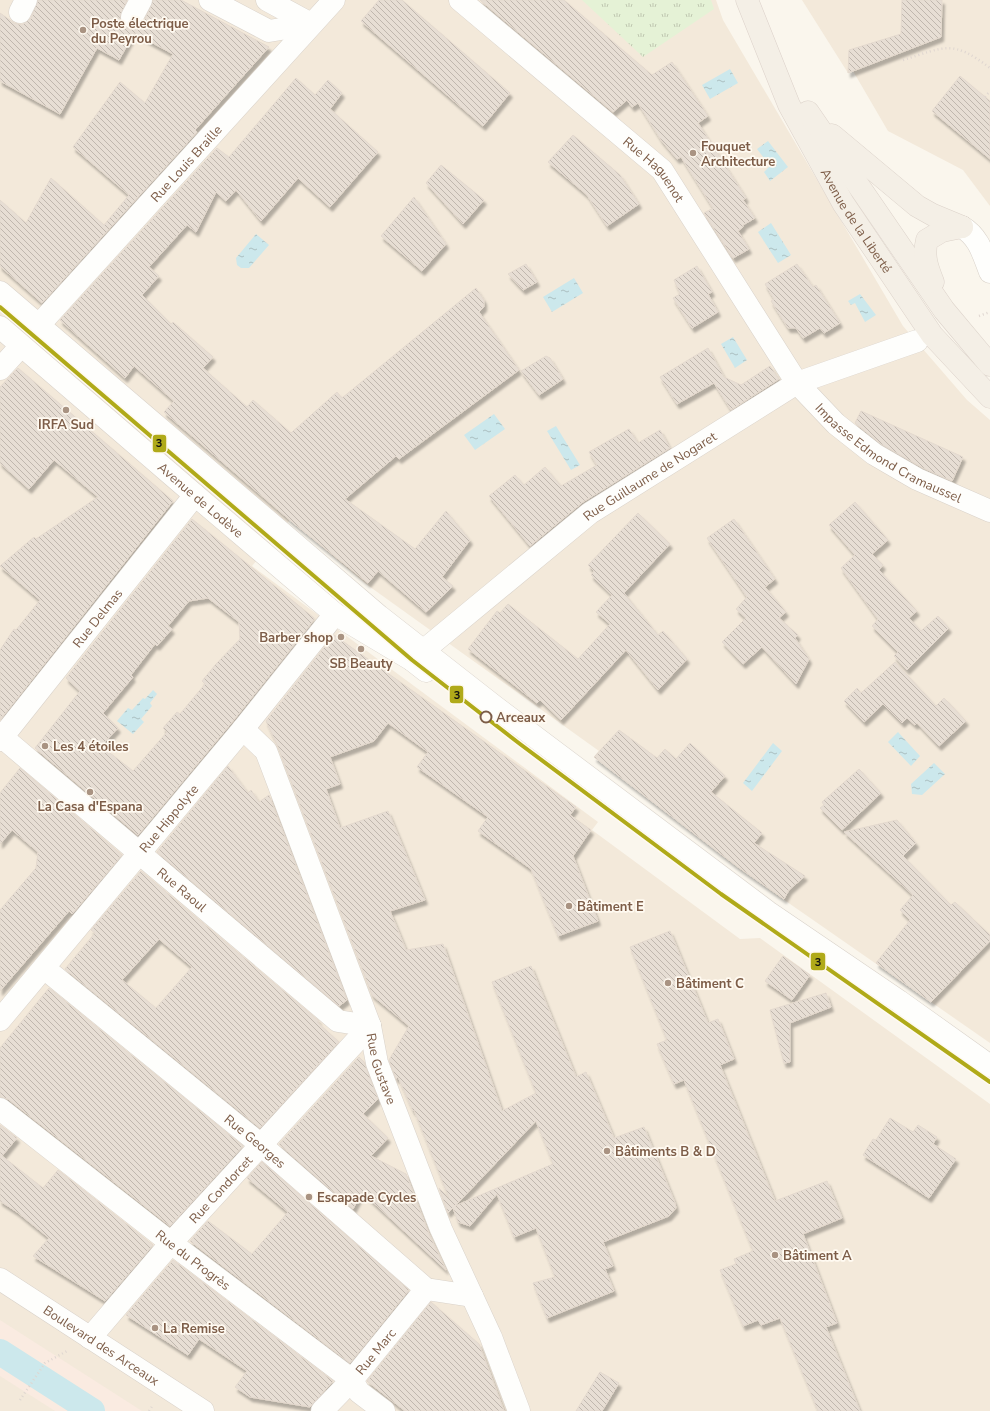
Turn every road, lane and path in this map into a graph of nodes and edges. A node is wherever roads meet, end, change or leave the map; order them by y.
1 (210, 0) edge
2 (266, 0) edge
3 (334, 0) edge
4 (461, 0) edge
5 (747, 0) edge
6 (756, 23) junction
7 (312, 24) junction
8 (903, 60) dead end
9 (990, 68) edge
10 (990, 91) edge
11 (985, 97) dead end
12 (812, 119) junction
13 (962, 227) junction
14 (990, 272) edge
15 (0, 292) edge
16 (944, 310) junction
17 (38, 326) junction
18 (0, 327) edge
19 (917, 341) dead end
20 (21, 346) junction
21 (990, 365) edge
22 (0, 369) edge
23 (797, 383) junction
24 (990, 397) edge
25 (195, 496) junction
26 (990, 511) edge
27 (335, 614) junction
28 (417, 655) junction
29 (243, 729) junction
30 (1, 738) edge
31 (139, 852) junction
32 (44, 968) junction
33 (0, 1020) edge
34 (370, 1026) junction
35 (990, 1066) edge
36 (990, 1082) edge
37 (0, 1109) edge
38 (261, 1145) junction
39 (171, 1243) junction
40 (0, 1279) edge
41 (426, 1289) junction
42 (472, 1296) junction
43 (90, 1338) junction
44 (352, 1380) junction
45 (20, 1400) dead end
46 (203, 1411) edge
47 (322, 1411) edge
48 (384, 1411) edge
49 (519, 1411) edge

1 - 7 street
2 - 7 street
3 - 7 street, Rue Louis Braille
4 - 23 street, Rue Haguenot
5 - 6 main road, Avenue de la Liberté
6 - 12 main road, Avenue de la Liberté
6 - 24 main road, Avenue de la Liberté
7 - 17 street, Rue Louis Braille
8 - 9 path
10 - 11 path
12 - 13 main road
12 - 16 main road, Avenue de la Liberté
13 - 14 street
13 - 16 main road
15 - 17 street
16 - 21 main road, Avenue de la Liberté
17 - 28 street
18 - 20 street, Avenue de Lodève
19 - 23 street, Rue Guillaume de Nogaret
20 - 22 street
20 - 25 street, Avenue de Lodève
23 - 26 street, Impasse Edmond Cramaussel
23 - 28 street, Rue Guillaume de Nogaret
25 - 27 street, Avenue de Lodève
25 - 30 street, Rue Delmas
27 - 28 street, Avenue de Lodève
27 - 29 street, Rue Hippolyte
28 - 35 street
28 - 36 street
29 - 31 street, Rue Hippolyte
29 - 34 street, Rue Gustave
30 - 31 street, Rue Raoul
31 - 32 street, Rue Hippolyte
31 - 34 street, Rue Raoul
32 - 33 street, Rue Hippolyte
32 - 38 street, Rue Georges
34 - 38 street, Rue Condorcet
34 - 42 street, Rue Gustave
37 - 39 street, Rue du Progrès
38 - 39 street, Rue Condorcet
38 - 41 street, Rue Georges
39 - 43 street, Rue Condorcet
39 - 44 street, Rue du Progrès
40 - 43 street, Boulevard des Arceaux
41 - 42 street
41 - 44 street, Rue Marc
42 - 49 street, Rue Gustave
43 - 45 path
43 - 46 street, Boulevard des Arceaux
44 - 47 street, Rue Marc
44 - 48 street, Rue du Progrès

